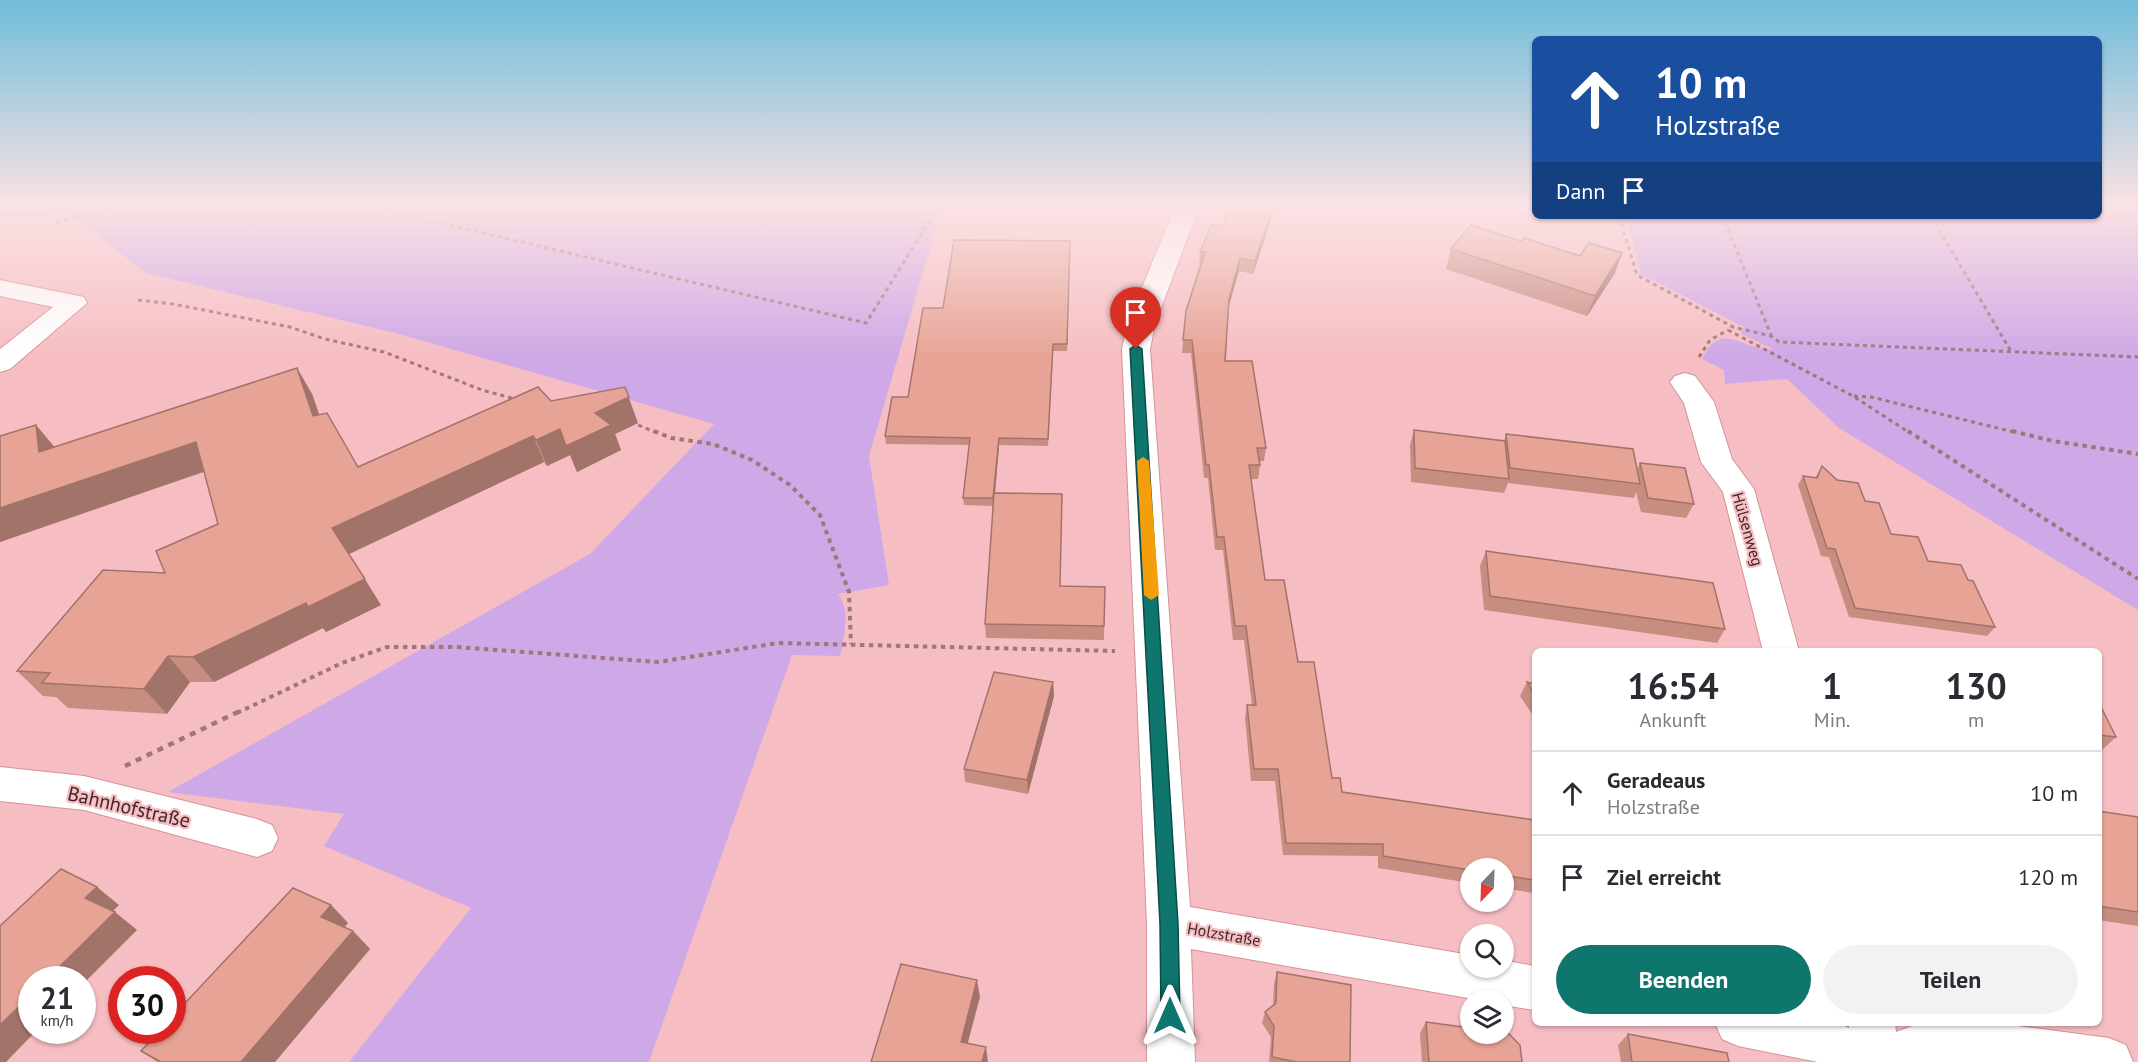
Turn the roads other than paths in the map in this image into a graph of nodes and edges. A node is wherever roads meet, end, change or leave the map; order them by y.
1 (1168, 257) edge
2 (0, 288) edge
3 (0, 363) edge
4 (1684, 382) road end
5 (1780, 648) edge
6 (0, 784) edge
7 (257, 838) dead end
8 (1169, 924) junction
9 (1532, 988) edge
10 (1755, 1026) edge
11 (1872, 1026) edge
12 (1171, 1062) edge
13 (1876, 1062) edge
14 (2109, 1062) edge

1 - 8 street, Holzstraße
2 - 3 street
4 - 5 street, Hülsenweg
6 - 7 street, Bahnhofstraße
8 - 9 street, Holzstraße
8 - 12 street
10 - 13 street
11 - 13 street
13 - 14 street

